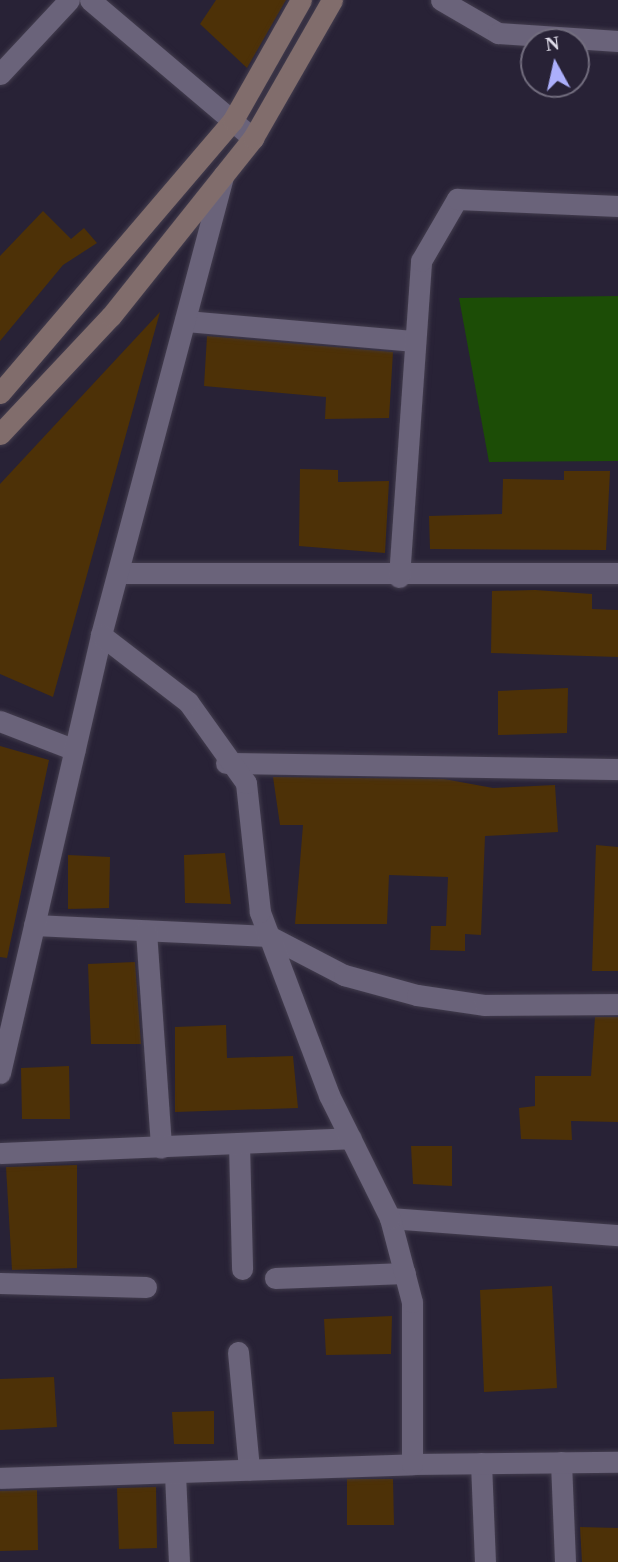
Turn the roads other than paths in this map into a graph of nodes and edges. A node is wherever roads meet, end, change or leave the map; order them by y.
1 (69, 0) edge
2 (90, 0) edge
3 (301, 0) edge
4 (332, 0) edge
5 (441, 0) edge
6 (618, 41) edge
7 (0, 74) edge
8 (233, 120) junction
9 (253, 138) junction
10 (223, 175) junction
11 (618, 206) edge
12 (185, 321) junction
13 (413, 341) junction
14 (0, 393) edge
15 (0, 434) edge
16 (118, 573) junction
17 (618, 573) edge
18 (399, 577) junction
19 (101, 635) junction
20 (0, 722) edge
21 (75, 750) junction
22 (226, 763) junction
23 (618, 769) edge
24 (34, 925) junction
25 (146, 931) junction
26 (269, 936) junction
27 (618, 1004) edge
28 (0, 1073) edge
29 (351, 1138) junction
30 (239, 1143) junction
31 (161, 1146) junction
32 (0, 1153) edge
33 (390, 1218) junction
34 (618, 1235) edge
35 (242, 1269) dead end
36 (405, 1273) junction
37 (275, 1278) dead end
38 (0, 1283) edge
39 (146, 1287) dead end
40 (238, 1352) dead end
41 (561, 1462) junction
42 (618, 1462) edge
43 (481, 1463) junction
44 (412, 1464) junction
45 (249, 1469) junction
46 (175, 1474) junction
47 (0, 1478) edge
48 (179, 1562) edge
49 (485, 1562) edge
50 (565, 1562) edge

1 - 7 street
2 - 8 street
3 - 8 main road
4 - 9 main road
5 - 6 street
8 - 9 street
8 - 14 main road
9 - 10 main road
10 - 12 street
10 - 15 main road
11 - 13 street
12 - 13 street
12 - 16 street
13 - 18 street
16 - 18 street
16 - 19 street
17 - 18 street
19 - 21 street
19 - 22 street
20 - 21 street
21 - 24 street
22 - 23 street
22 - 26 street
24 - 25 street
24 - 28 street
25 - 26 street
25 - 31 street
26 - 27 street
26 - 29 street
29 - 30 street
29 - 33 street
30 - 31 street
30 - 35 street
31 - 32 street
33 - 34 street
33 - 36 street
36 - 37 street
36 - 44 street
38 - 39 street
40 - 45 street
41 - 42 street
41 - 43 street
41 - 50 street
43 - 44 street
43 - 49 street
44 - 45 street
45 - 46 street
46 - 47 street
46 - 48 street

